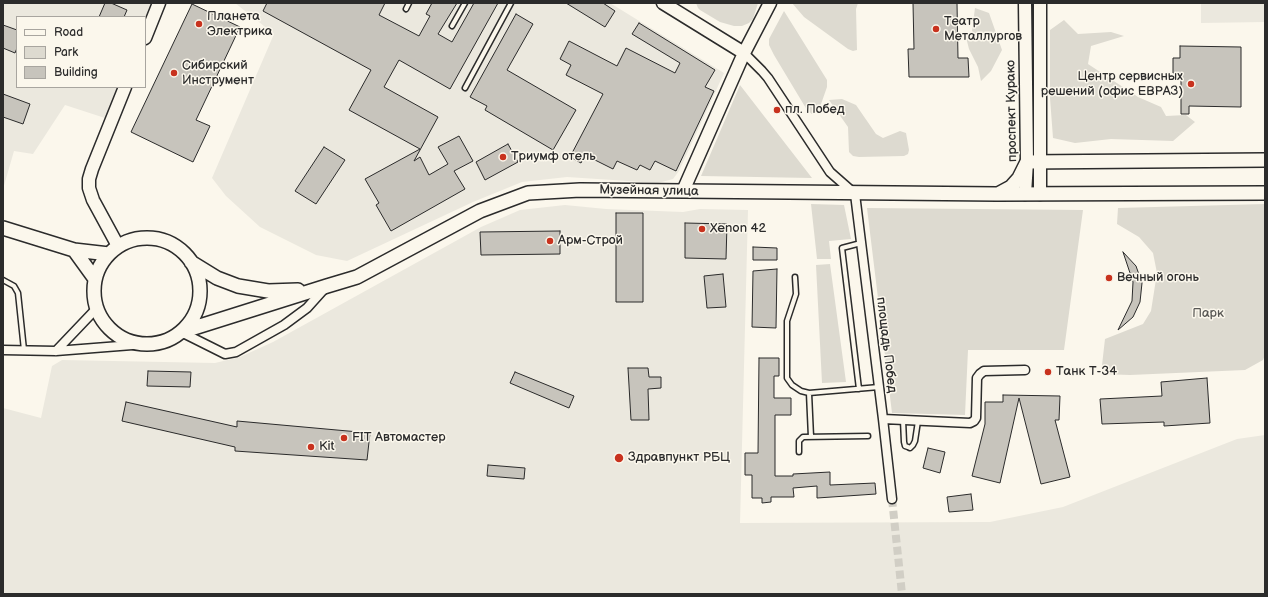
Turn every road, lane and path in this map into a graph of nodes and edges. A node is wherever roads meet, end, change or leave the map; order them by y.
1 (159, 3) edge
2 (409, 3) edge
3 (465, 3) edge
4 (512, 3) edge
5 (663, 3) edge
6 (674, 3) edge
7 (681, 3) edge
8 (770, 3) edge
9 (1025, 3) edge
10 (1040, 3) edge
11 (406, 10) dead end
12 (452, 26) dead end
13 (146, 36) edge
14 (744, 53) junction
15 (125, 88) edge
16 (465, 88) dead end
17 (1265, 160) edge
18 (1033, 163) junction
19 (683, 191) junction
20 (1265, 193) edge
21 (855, 194) junction
22 (997, 194) junction
23 (1026, 194) junction
24 (1040, 194) junction
25 (3, 228) edge
26 (861, 243) junction
27 (74, 250) junction
28 (114, 250) junction
29 (191, 262) junction
30 (795, 277) dead end
31 (95, 279) junction
32 (3, 280) edge
33 (324, 287) junction
34 (96, 309) junction
35 (181, 332) junction
36 (145, 344) junction
37 (3, 350) edge
38 (24, 350) junction
39 (56, 351) junction
40 (1024, 370) dead end
41 (879, 387) junction
42 (859, 388) junction
43 (809, 393) junction
44 (883, 419) junction
45 (903, 420) junction
46 (918, 421) junction
47 (868, 436) dead end
48 (811, 437) junction
49 (800, 452) dead end
50 (892, 499) tunnel mouth

1 - 13 main road
2 - 11 lane
3 - 12 lane
4 - 16 lane
5 - 14 main road
6 - 7 main road
8 - 14 main road
9 - 18 main road, проспект Курако
10 - 18 main road, проспект Курако
14 - 19 main road
14 - 21 street
15 - 28 main road
17 - 18 main road
18 - 22 main road
18 - 23 main road, проспект Курако
18 - 24 main road, проспект Курако
19 - 21 main road, Музейная улица
19 - 33 main road, Музейная улица
20 - 24 main road, Музейная улица
21 - 22 main road, Музейная улица
21 - 26 street, площадь Побед
22 - 23 main road, Музейная улица
23 - 24 main road, Музейная улица
25 - 27 main road
26 - 41 street, площадь Побед
26 - 42 lane
27 - 28 main road
27 - 31 main road
28 - 29 main road
28 - 31 main road
29 - 33 main road
29 - 35 main road
30 - 43 lane
31 - 34 main road
32 - 38 lane
33 - 35 main road
33 - 35 street
34 - 36 main road
34 - 39 street
35 - 36 main road
36 - 39 street
37 - 38 street
38 - 39 street
40 - 46 street
41 - 42 lane
41 - 44 street, площадь Побед
42 - 43 lane
43 - 48 lane
44 - 45 street
44 - 50 street, площадь Побед
45 - 46 street
45 - 46 lane
47 - 48 lane
48 - 49 lane

